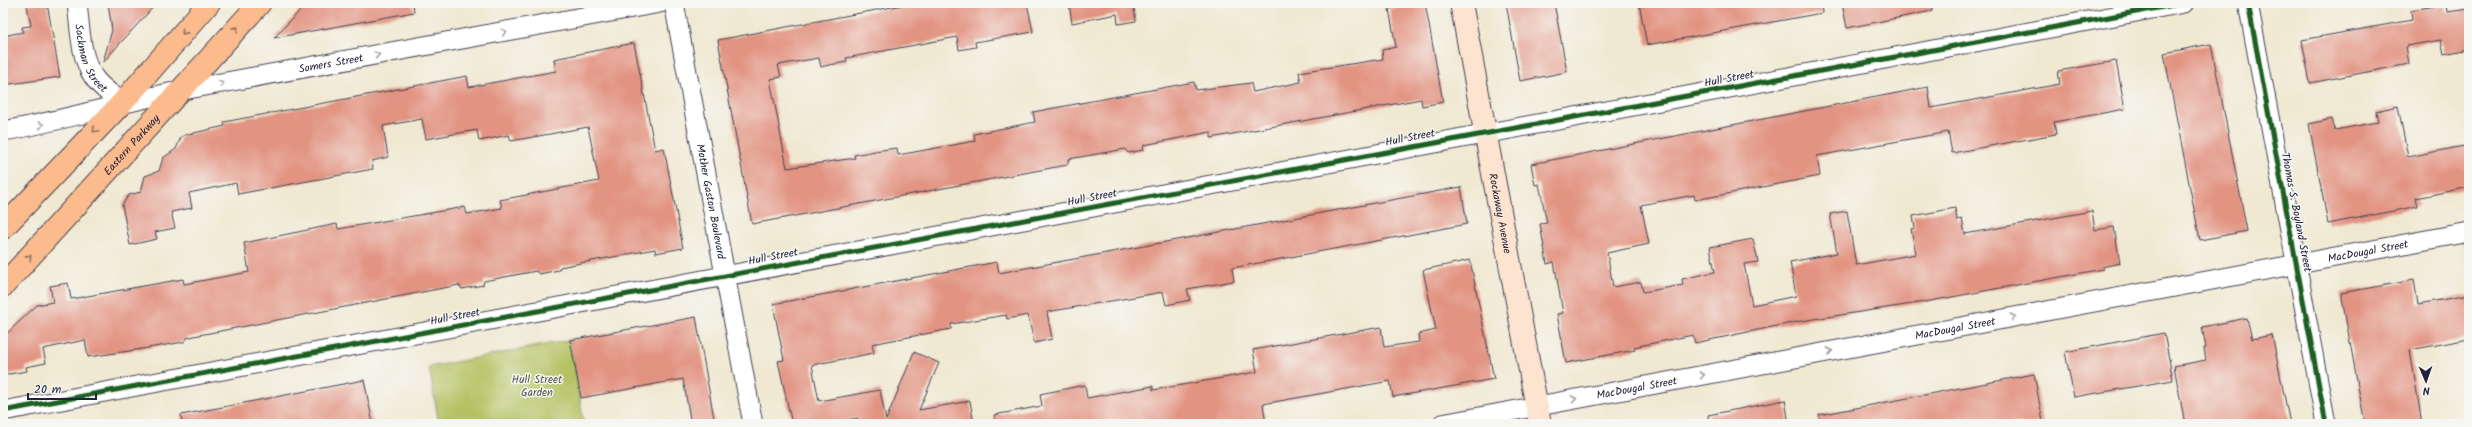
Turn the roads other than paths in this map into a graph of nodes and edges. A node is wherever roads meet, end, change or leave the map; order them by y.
1 (77, 3) edge
2 (209, 3) edge
3 (260, 3) edge
4 (660, 3) edge
5 (674, 3) edge
6 (1461, 3) edge
7 (2184, 3) edge
8 (2248, 3) edge
9 (183, 90) junction
10 (123, 102) junction
11 (3, 131) edge
12 (1485, 133) junction
13 (3, 228) edge
14 (2469, 232) edge
15 (2297, 264) junction
16 (725, 275) junction
17 (3, 286) edge
18 (3, 411) edge
19 (1538, 415) edge
20 (753, 424) edge
21 (1442, 424) edge
22 (2326, 424) edge

1 - 10 street, Sackman Street
2 -> 10 main road
9 -> 3 main road, Eastern Parkway
9 -> 4 street, Somers Street
5 - 16 street, Mother Gaston Boulevard
6 - 12 main road, Rockaway Avenue
7 - 12 street, Hull Street
8 - 15 street, Thomas S. Boyland Street
9 - 10 street, Somers Street
17 -> 9 main road, Eastern Parkway
11 -> 10 street, Somers Street
10 -> 13 main road
12 - 16 street, Hull Street
12 - 19 main road, Rockaway Avenue
14 - 15 street, MacDougal Street
19 -> 15 street, MacDougal Street
15 - 22 street, Thomas S. Boyland Street
16 - 18 street, Hull Street
16 - 20 street, Mother Gaston Boulevard
19 - 21 street, MacDougal Street

